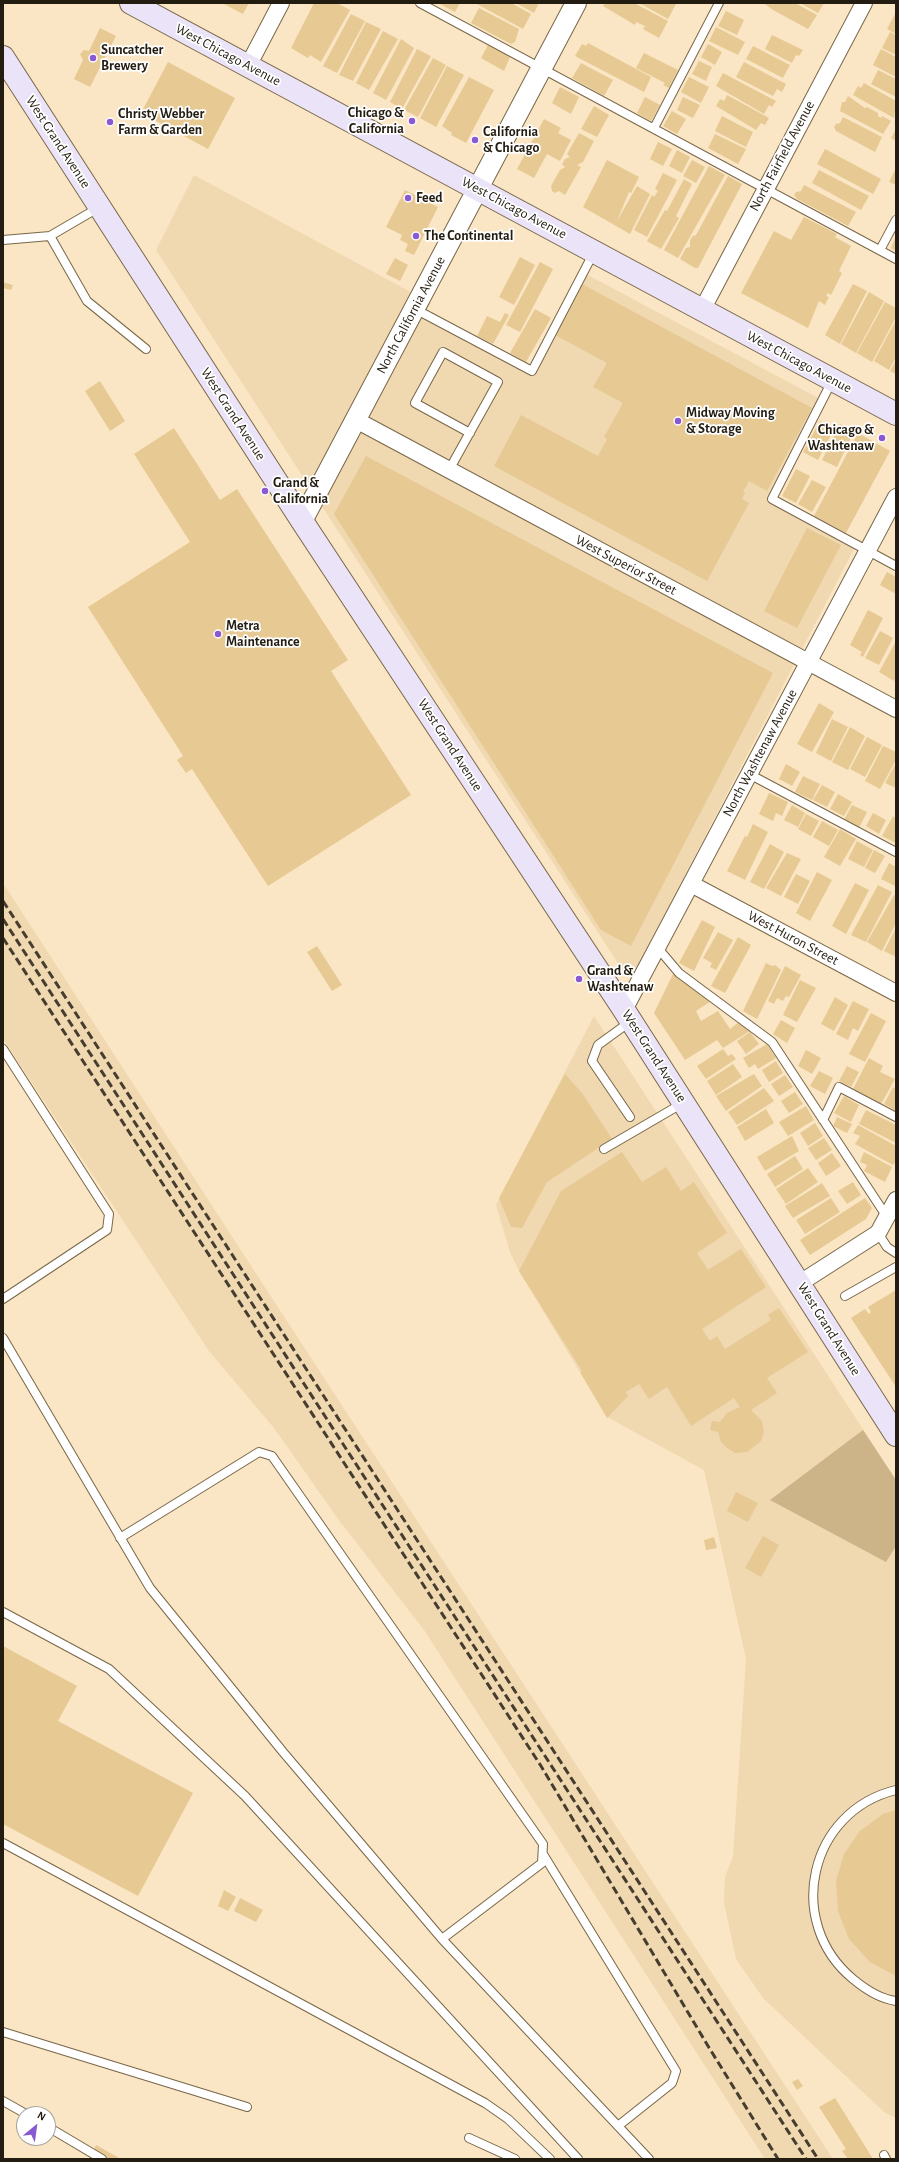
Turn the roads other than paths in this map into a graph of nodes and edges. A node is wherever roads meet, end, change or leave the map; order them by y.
1 (131, 3) edge
2 (281, 3) edge
3 (422, 3) edge
4 (576, 3) edge
5 (719, 3) edge
6 (864, 3) edge
7 (3, 57) edge
8 (248, 66) junction
9 (542, 68) junction
10 (654, 128) junction
11 (478, 189) junction
12 (765, 189) junction
13 (100, 207) junction
14 (896, 220) edge
15 (50, 236) junction
16 (3, 240) edge
17 (880, 250) junction
18 (594, 252) junction
19 (896, 259) edge
20 (415, 309) junction
21 (702, 310) junction
22 (146, 349) dead end
23 (833, 380) junction
24 (896, 414) edge
25 (356, 420) junction
26 (470, 433) junction
27 (449, 470) junction
28 (896, 497) edge
29 (302, 521) junction
30 (867, 551) junction
31 (896, 566) edge
32 (808, 662) junction
33 (896, 709) edge
34 (749, 774) junction
35 (896, 852) edge
36 (691, 884) junction
37 (657, 947) junction
38 (896, 993) edge
39 (628, 1015) junction
40 (3, 1049) edge
41 (684, 1102) junction
42 (630, 1117) dead end
43 (896, 1117) edge
44 (823, 1120) junction
45 (604, 1150) dead end
46 (896, 1200) edge
47 (887, 1218) junction
48 (878, 1233) junction
49 (896, 1253) edge
50 (896, 1267) edge
51 (800, 1283) junction
52 (846, 1296) dead end
53 (3, 1299) edge
54 (3, 1338) edge
55 (896, 1435) edge
56 (120, 1538) junction
57 (3, 1612) edge
58 (896, 1790) edge
59 (3, 1843) edge
60 (542, 1854) junction
61 (442, 1939) junction
62 (896, 2001) edge
63 (3, 2032) edge
64 (3, 2101) edge
65 (246, 2107) dead end
66 (16, 2108) edge
67 (618, 2126) junction
68 (56, 2132) edge
69 (470, 2138) dead end
70 (102, 2159) edge
71 (515, 2159) edge
72 (550, 2159) edge
73 (578, 2159) edge
74 (649, 2159) edge

1 - 8 main road, West Chicago Avenue
2 - 8 street
3 - 9 lane
4 - 9 street, North California Avenue
5 - 10 lane
6 - 12 street, North Fairfield Avenue
7 - 13 main road, West Grand Avenue
8 - 11 main road, West Chicago Avenue
9 - 10 lane
9 - 11 street, North California Avenue
10 - 12 lane
11 - 18 main road, West Chicago Avenue
11 - 20 street, North California Avenue
12 - 17 lane
12 - 21 street, North Fairfield Avenue
13 - 15 lane
13 - 29 main road, West Grand Avenue
14 - 17 lane
15 - 16 lane
15 - 22 lane
17 - 19 lane
18 - 20 lane
18 - 21 main road, West Chicago Avenue
20 - 25 street, North California Avenue
21 - 23 main road, West Chicago Avenue
23 - 24 main road, West Chicago Avenue
23 - 30 lane
25 - 27 street, West Superior Street
25 - 29 street, North California Avenue
26 - 26 lane
26 - 27 lane
27 - 32 street, West Superior Street
28 - 30 street, North Washtenaw Avenue
29 - 39 main road, West Grand Avenue
30 - 31 lane
30 - 32 street, North Washtenaw Avenue
32 - 33 street, West Superior Street
32 - 34 street, North Washtenaw Avenue
34 - 35 lane
34 - 36 street, North Washtenaw Avenue
36 - 37 street, North Washtenaw Avenue
36 - 38 street, West Huron Street
37 - 39 street, North Washtenaw Avenue
37 - 44 lane
39 - 41 main road, West Grand Avenue
39 - 42 lane
40 - 53 lane
41 - 45 lane
41 - 51 main road, West Grand Avenue
43 - 44 lane
44 - 47 lane
46 - 47 street
47 - 48 street
48 - 49 lane
48 - 51 street
50 - 52 lane
51 - 55 main road, West Grand Avenue
54 - 56 lane
56 - 60 lane
56 - 61 lane
57 - 73 lane
58 - 62 lane
59 - 72 lane
60 - 61 lane
60 - 67 lane
61 - 67 lane
63 - 65 lane
64 - 66 lane
67 - 74 lane
68 - 70 lane
69 - 71 lane

